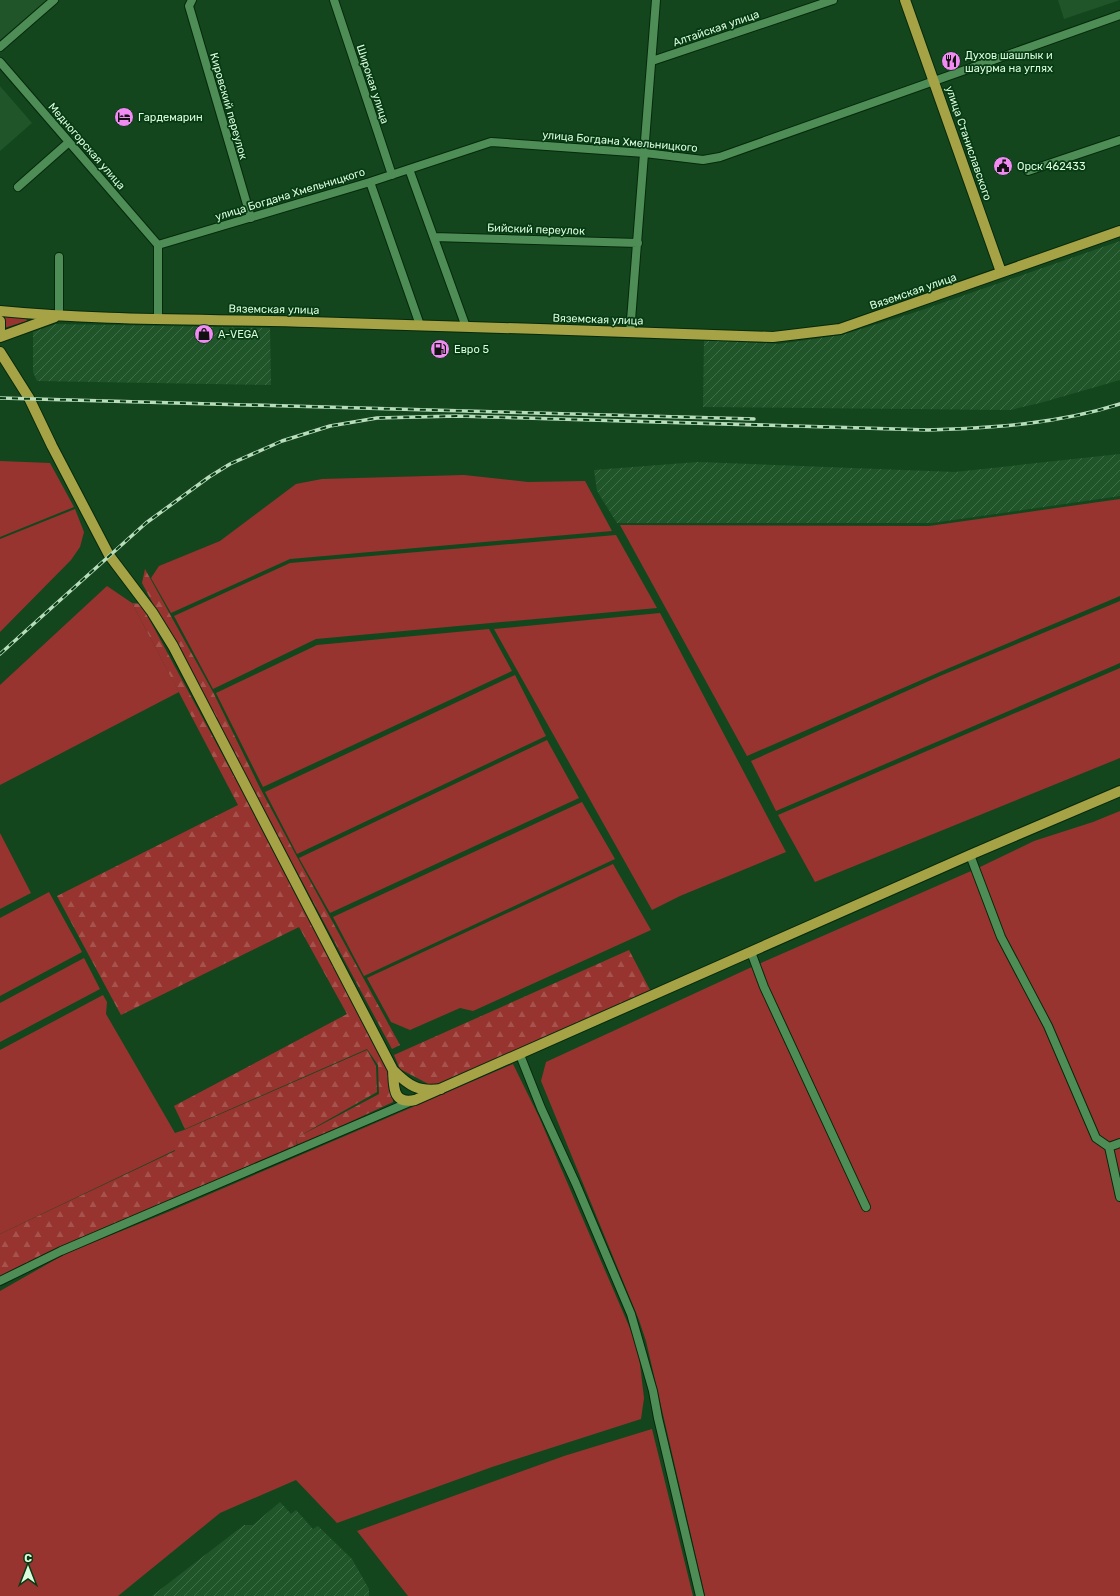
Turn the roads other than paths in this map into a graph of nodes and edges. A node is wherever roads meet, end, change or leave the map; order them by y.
1 (54, 0) edge
2 (192, 0) edge
3 (334, 0) edge
4 (656, 0) edge
5 (833, 0) edge
6 (905, 0) edge
7 (1119, 18) edge
8 (0, 47) edge
9 (652, 61) junction
10 (0, 62) edge
11 (934, 82) junction
12 (1120, 140) edge
13 (69, 142) junction
14 (645, 153) junction
15 (409, 168) junction
16 (1028, 172) dead end
17 (392, 175) junction
18 (370, 182) junction
19 (18, 187) dead end
20 (251, 218) junction
21 (1120, 231) edge
22 (434, 237) junction
23 (638, 243) junction
24 (158, 245) junction
25 (59, 257) dead end
26 (1001, 272) junction
27 (0, 311) edge
28 (58, 316) junction
29 (158, 319) junction
30 (0, 321) edge
31 (420, 325) junction
32 (466, 327) junction
33 (0, 330) edge
34 (630, 333) junction
35 (0, 337) edge
36 (0, 352) edge
37 (1120, 791) edge
38 (970, 855) junction
39 (751, 952) junction
40 (520, 1054) junction
41 (393, 1070) junction
42 (441, 1088) junction
43 (415, 1100) junction
44 (1120, 1143) edge
45 (1109, 1146) junction
46 (1120, 1197) edge
47 (866, 1207) dead end
48 (0, 1281) edge
49 (700, 1596) edge

1 - 8 street
2 - 20 street, Кировский переулок
3 - 17 street, Широкая улица
4 - 9 street
5 - 9 street, Алтайская улица
6 - 11 main road, улица Станиславского
7 - 11 street, улица Богдана Хмельницкого
9 - 14 street
10 - 13 street, Медногорская улица
11 - 14 street, улица Богдана Хмельницкого
11 - 26 main road, улица Станиславского
12 - 16 street
13 - 19 street
13 - 24 street, Медногорская улица
14 - 15 street, улица Богдана Хмельницкого
14 - 23 street
15 - 17 street, улица Богдана Хмельницкого
15 - 22 street
17 - 18 street, улица Богдана Хмельницкого
18 - 20 street, улица Богдана Хмельницкого
18 - 31 street
20 - 24 street, улица Богдана Хмельницкого
21 - 26 main road, Вяземская улица
22 - 23 street, Бийский переулок
22 - 32 street
23 - 34 street
24 - 29 street
25 - 28 street
26 - 34 main road, Вяземская улица
27 - 28 main road, Вяземская улица
28 - 29 main road, Вяземская улица
28 - 35 main road
29 - 31 main road, Вяземская улица
30 - 33 main road
31 - 32 main road, Вяземская улица
32 - 34 main road, Вяземская улица
36 - 41 main road
37 - 38 main road
38 - 39 main road
38 - 45 street
39 - 40 main road
39 - 47 street
40 - 42 main road
40 - 49 street
41 - 42 main road
41 - 43 main road
42 - 43 main road
43 - 48 street
44 - 45 street
45 - 46 street

